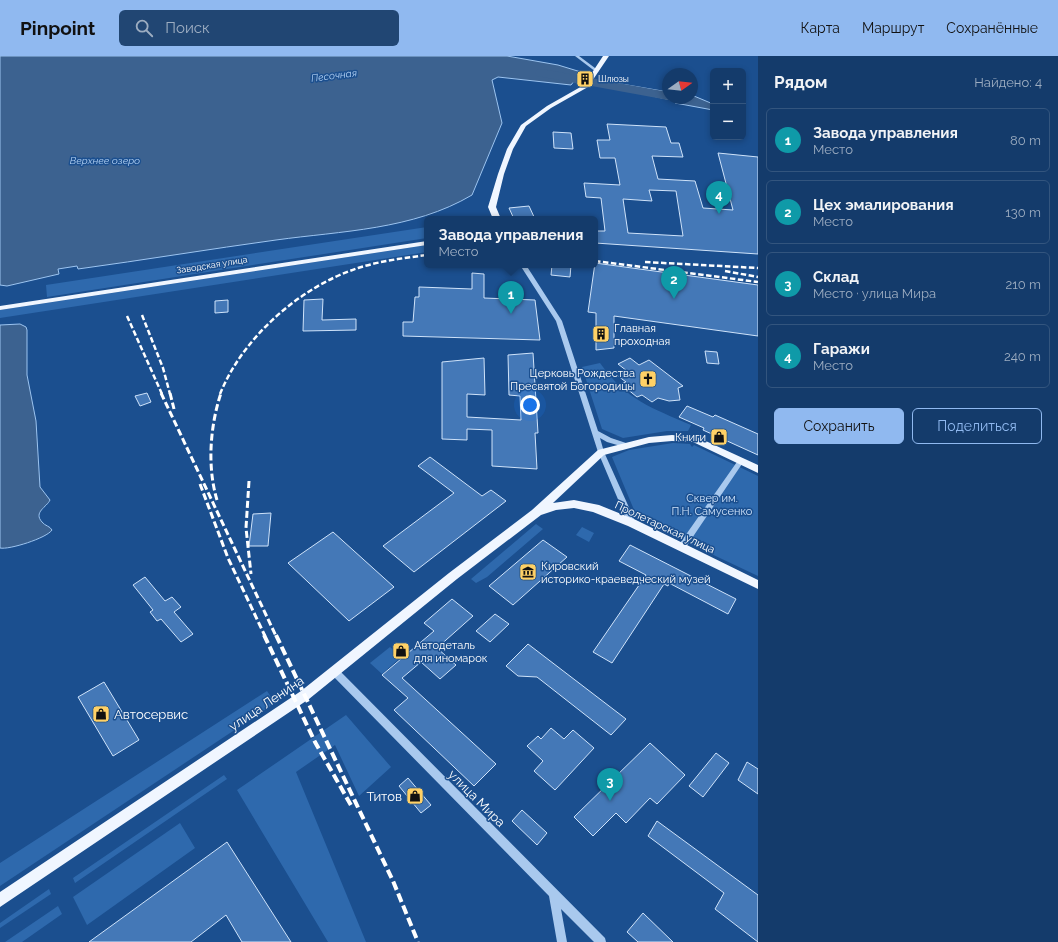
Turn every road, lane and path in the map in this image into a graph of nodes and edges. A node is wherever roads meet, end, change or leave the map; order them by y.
1 (577, 56) edge
2 (606, 56) edge
3 (596, 73) junction
4 (496, 216) edge
5 (424, 243) edge
6 (525, 268) edge
7 (0, 308) edge
8 (594, 432) junction
9 (624, 445) junction
10 (601, 452) junction
11 (741, 461) junction
12 (758, 469) edge
13 (536, 513) junction
14 (632, 523) junction
15 (681, 548) junction
16 (758, 585) edge
17 (335, 672) junction
18 (554, 894) junction
19 (0, 900) edge
20 (562, 942) edge
21 (601, 942) edge

1 - 3 street
2 - 3 main road
3 - 4 main road
5 - 7 main road, Заводская улица
6 - 8 street
8 - 9 street
8 - 10 street
9 - 10 main road
9 - 11 main road
10 - 13 main road
10 - 14 street
11 - 12 main road
11 - 15 street
13 - 14 main road, Пролетарская улица
13 - 17 main road, улица Ленина
14 - 15 main road, Пролетарская улица
15 - 16 main road, Пролетарская улица
17 - 18 street, улица Мира
17 - 19 main road, улица Ленина
18 - 20 street
18 - 21 street, улица Мира

